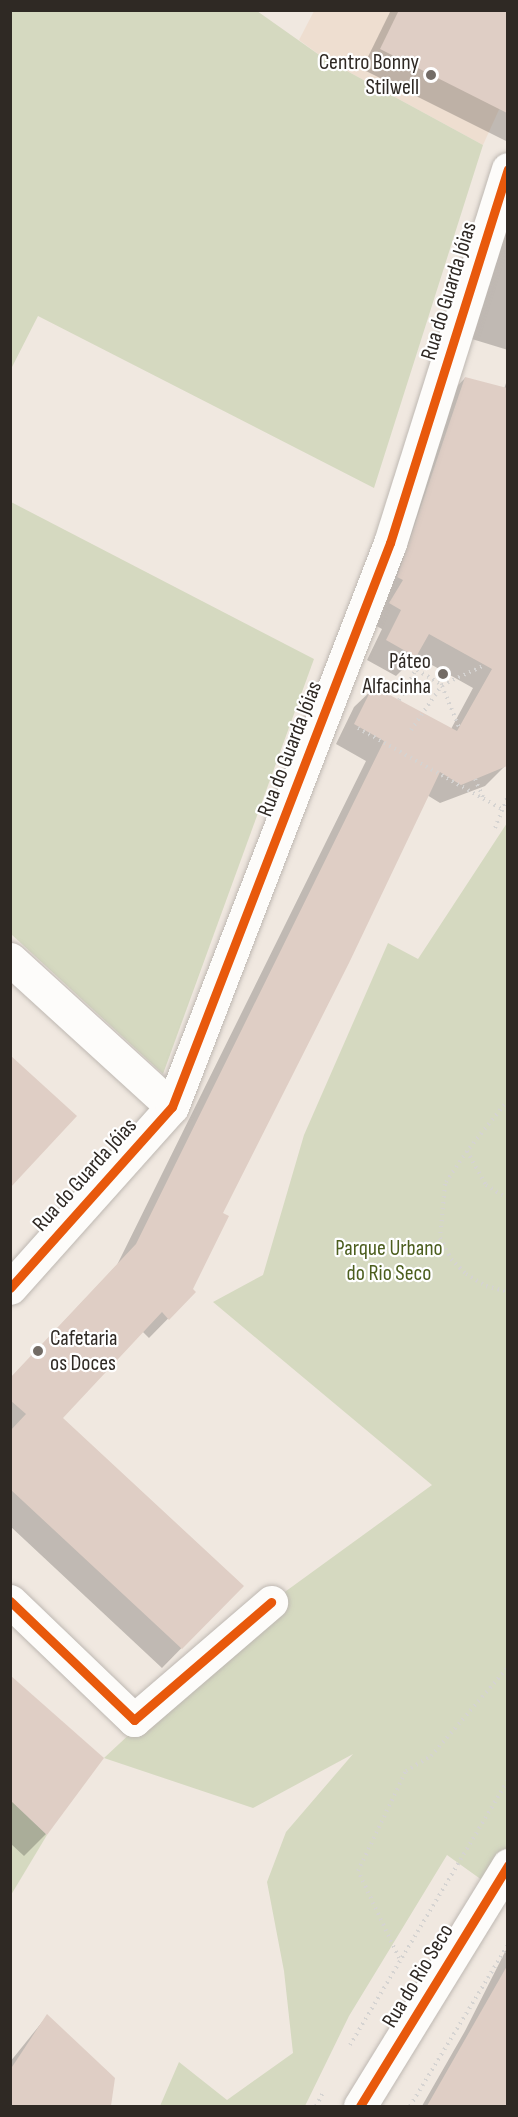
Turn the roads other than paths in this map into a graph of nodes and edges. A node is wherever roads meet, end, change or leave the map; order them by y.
1 (507, 169) edge
2 (10, 959) edge
3 (172, 1107) junction
4 (10, 1288) edge
5 (10, 1601) edge
6 (272, 1602) dead end
7 (507, 1865) edge
8 (360, 2106) edge

1 - 3 street, Rua do Guarda Jóias
2 - 3 street
3 - 4 street, Rua do Guarda Jóias
5 - 6 street
7 - 8 street, Rua do Rio Seco

